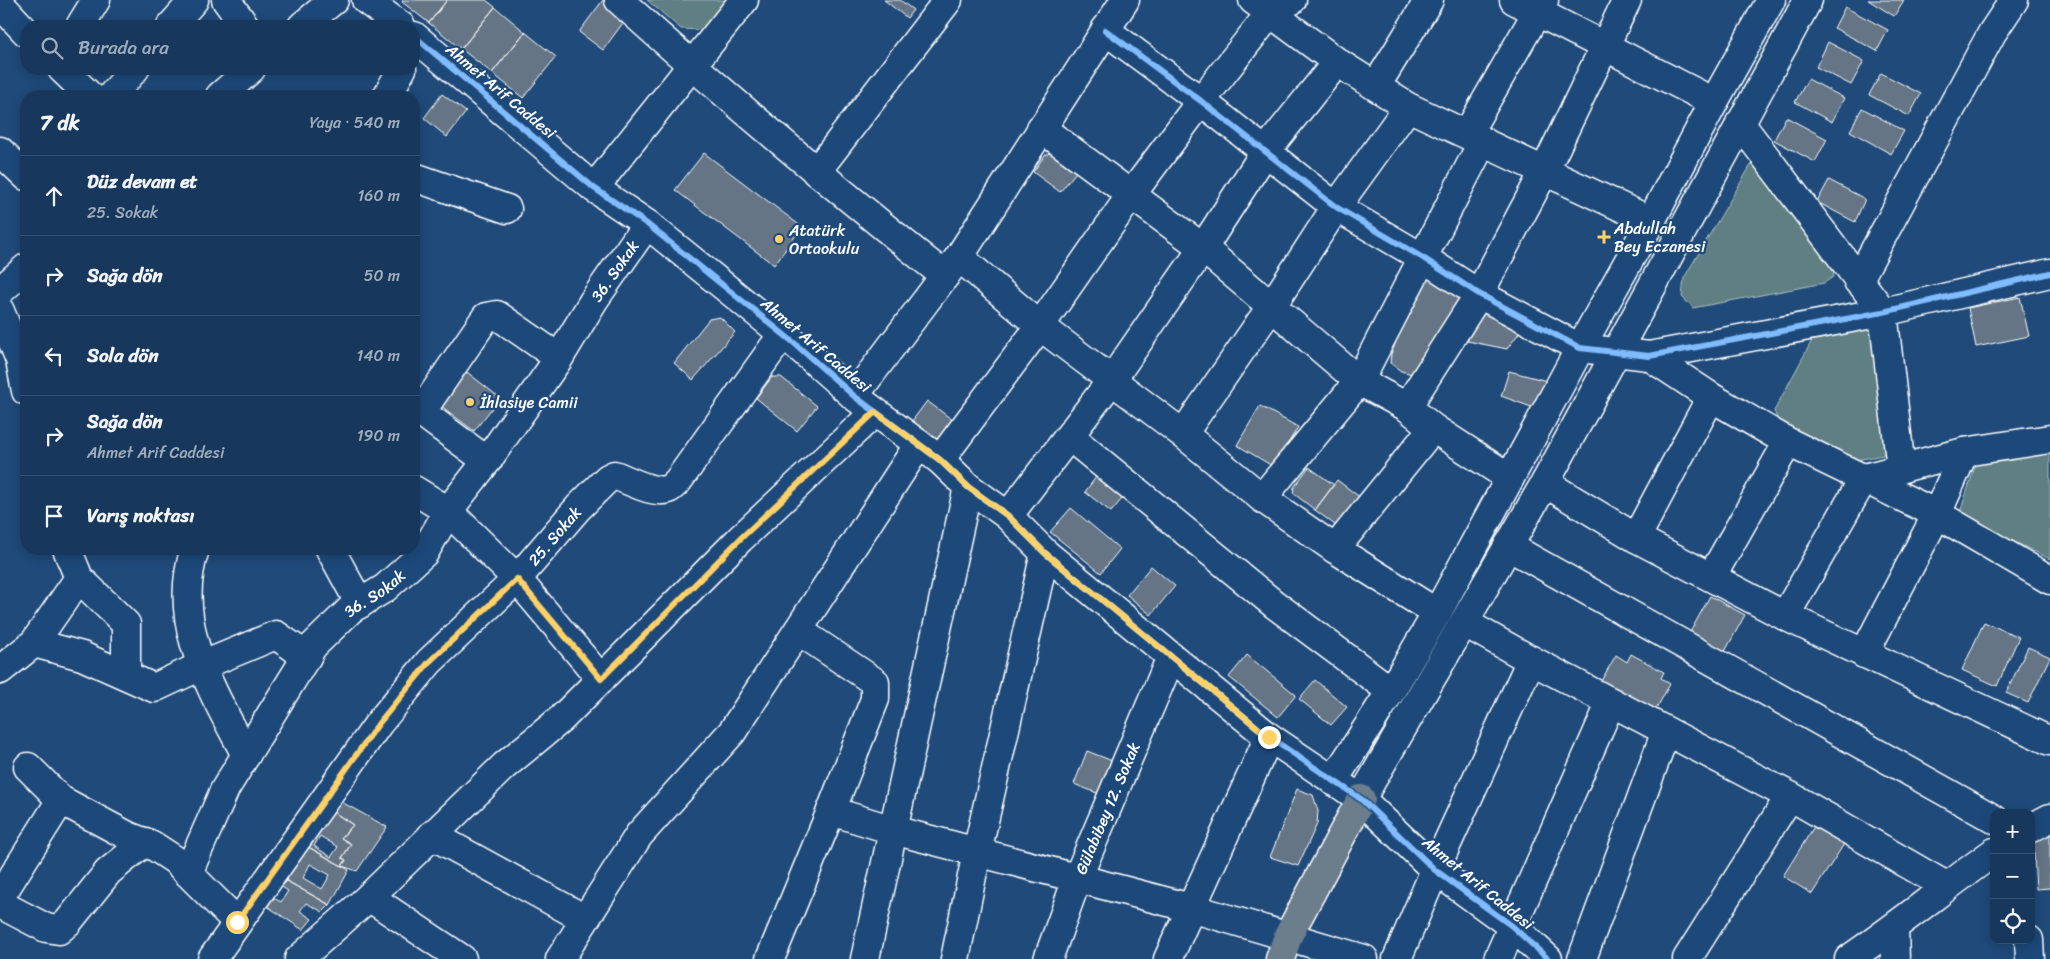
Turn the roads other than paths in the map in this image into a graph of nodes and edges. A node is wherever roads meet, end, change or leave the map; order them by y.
1 (96, 0) edge
2 (194, 0) edge
3 (226, 0) edge
4 (334, 0) edge
5 (366, 0) edge
6 (619, 0) edge
7 (744, 0) edge
8 (948, 0) edge
9 (1125, 0) edge
10 (1430, 0) edge
11 (1627, 0) edge
12 (1771, 0) edge
13 (1808, 0) edge
14 (2014, 0) edge
15 (0, 4) edge
16 (1272, 4) edge
17 (1532, 4) edge
18 (84, 20) edge
19 (176, 20) edge
20 (241, 20) edge
21 (309, 20) edge
22 (390, 20) edge
23 (20, 26) edge
24 (1105, 30) junction
25 (420, 45) edge
26 (1606, 46) junction
27 (1337, 62) junction
28 (691, 65) junction
29 (68, 75) edge
30 (130, 75) edge
31 (244, 75) edge
32 (399, 75) edge
33 (1376, 86) junction
34 (84, 90) edge
35 (116, 90) edge
36 (227, 90) edge
37 (390, 90) edge
38 (1201, 101) junction
39 (1714, 102) junction
40 (1408, 107) junction
41 (1740, 123) junction
42 (1041, 128) junction
43 (1475, 138) junction
44 (0, 151) edge
45 (1265, 152) junction
46 (20, 170) edge
47 (1545, 170) junction
48 (816, 172) junction
49 (420, 179) edge
50 (594, 188) junction
51 (1132, 195) junction
52 (1336, 207) junction
53 (507, 210) dead end
54 (1652, 221) junction
55 (647, 224) junction
56 (1203, 248) junction
57 (1423, 258) junction
58 (952, 266) junction
59 (20, 273) edge
60 (2050, 273) edge
61 (1858, 281) junction
62 (0, 291) edge
63 (1479, 294) junction
64 (1271, 307) junction
65 (0, 311) edge
66 (1883, 312) junction
67 (1040, 326) junction
68 (783, 334) junction
69 (1580, 348) junction
70 (1617, 352) junction
71 (1648, 356) junction
72 (559, 358) junction
73 (20, 360) edge
74 (1112, 381) junction
75 (1359, 381) junction
76 (1711, 397) junction
77 (420, 404) edge
78 (865, 404) junction
79 (1407, 407) junction
80 (420, 410) edge
81 (1433, 428) junction
82 (1183, 434) junction
83 (1070, 437) junction
84 (2050, 439) edge
85 (1788, 442) junction
86 (930, 452) junction
87 (1964, 452) junction
88 (487, 461) junction
89 (1901, 469) junction
90 (1510, 478) junction
91 (1864, 478) junction
92 (1545, 483) junction
93 (968, 487) junction
94 (420, 494) edge
95 (1262, 498) junction
96 (448, 510) junction
97 (1937, 514) junction
98 (1008, 516) junction
99 (1636, 538) junction
100 (1508, 546) junction
101 (1335, 549) junction
102 (1045, 553) junction
103 (69, 555) edge
104 (193, 555) edge
105 (333, 555) edge
106 (1712, 576) junction
107 (78, 578) junction
108 (517, 579) junction
109 (2050, 580) edge
110 (360, 604) junction
111 (1437, 612) junction
112 (1785, 616) junction
113 (1465, 623) junction
114 (798, 631) junction
115 (34, 643) junction
116 (1864, 654) junction
117 (307, 657) junction
118 (1171, 657) junction
119 (1531, 660) junction
120 (200, 666) junction
121 (0, 670) edge
122 (126, 675) junction
123 (601, 679) junction
124 (1391, 691) junction
125 (1611, 702) junction
126 (1666, 732) junction
127 (1269, 737) junction
128 (2050, 741) edge
129 (246, 754) junction
130 (28, 767) dead end
131 (1333, 781) junction
132 (1790, 796) junction
133 (1361, 799) junction
134 (61, 800) junction
135 (831, 811) junction
136 (1990, 817) edge
137 (2050, 818) edge
138 (2035, 826) edge
139 (893, 830) junction
140 (432, 835) junction
141 (144, 842) junction
142 (977, 852) junction
143 (1991, 854) edge
144 (1434, 870) junction
145 (188, 873) junction
146 (1077, 880) junction
147 (1946, 886) junction
148 (0, 897) edge
149 (369, 897) junction
150 (0, 904) edge
151 (1191, 908) junction
152 (585, 919) junction
153 (237, 922) junction
154 (1512, 926) junction
155 (1894, 928) junction
156 (2029, 944) edge
157 (1284, 948) edge
158 (212, 959) edge
159 (299, 959) edge
160 (462, 959) edge
161 (560, 959) edge
162 (770, 959) edge
163 (865, 959) edge
164 (955, 959) edge
165 (1048, 959) edge
166 (1168, 959) edge
167 (1364, 959) edge
168 (1397, 959) edge
169 (1498, 959) edge
170 (1548, 959) edge
171 (1582, 959) edge
172 (1687, 959) edge
173 (1849, 959) edge
174 (1895, 959) edge
175 (2030, 959) edge

1 - 18 street
2 - 19 street
3 - 20 street
4 - 21 street
5 - 22 street, Ahmet Arif Caddesi
6 - 28 street
7 - 28 street
8 - 48 street
9 - 24 street
10 - 33 street
11 - 26 street
12 - 39 street
13 - 41 street
14 - 61 street
15 - 23 street
16 - 27 street
16 - 38 street
17 - 26 street
17 - 43 street
24 - 38 street
24 - 42 street
25 - 50 street, Ahmet Arif Caddesi
26 - 39 street
26 - 47 street
27 - 33 street
27 - 45 street
28 - 48 street
28 - 50 street
29 - 34 street
30 - 35 street
31 - 36 street
32 - 37 street
33 - 40 street
38 - 45 street
38 - 51 street
39 - 54 street
40 - 43 street
40 - 52 street
41 - 61 street
41 - 70 street
42 - 51 street
42 - 58 street
43 - 47 street
43 - 57 street
44 - 46 street
45 - 52 street
45 - 56 street
47 - 54 street
47 - 63 street
48 - 58 street
49 - 53 street
50 - 55 street, Ahmet Arif Caddesi
51 - 56 street
51 - 67 street
52 - 57 street
52 - 64 street
54 - 69 street
55 - 68 street, Ahmet Arif Caddesi
55 - 72 street, 36. Sokak
56 - 64 street
56 - 74 street
57 - 63 street
57 - 75 street
58 - 67 street
58 - 78 street
59 - 62 street
60 - 66 street
61 - 66 street
63 - 69 street
63 - 79 street
64 - 75 street
64 - 82 street
65 - 73 street
66 - 71 street
66 - 89 street
67 - 74 street
67 - 86 street
68 - 78 street, Ahmet Arif Caddesi
68 - 108 street, 25. Sokak
69 - 70 street
69 - 90 street
70 - 71 street
70 - 92 street
71 - 76 street
72 - 77 street
72 - 88 street, 36. Sokak
74 - 82 street
74 - 83 street
75 - 79 street
75 - 95 street
76 - 85 street
76 - 99 street
78 - 86 street, Ahmet Arif Caddesi
78 - 123 street
79 - 81 street
80 - 88 street
81 - 90 street
81 - 101 street
82 - 95 street
83 - 98 street
83 - 124 street
84 - 87 street
85 - 91 street
85 - 106 street
86 - 93 street, Ahmet Arif Caddesi
86 - 114 street
87 - 89 street
87 - 97 street
88 - 96 street, 36. Sokak
89 - 91 street
90 - 111 street
91 - 97 street
91 - 112 street
92 - 99 street
92 - 100 street
93 - 98 street, Ahmet Arif Caddesi
93 - 139 street
94 - 96 street
95 - 101 street
96 - 108 street
96 - 110 street, 36. Sokak
97 - 109 street
97 - 116 street
98 - 102 street, Ahmet Arif Caddesi
99 - 106 street
100 - 113 street
100 - 136 street
101 - 111 street
102 - 118 street, Ahmet Arif Caddesi
102 - 142 street
103 - 107 street
104 - 120 street
105 - 110 street
106 - 112 street
107 - 115 street
107 - 122 street
108 - 123 street
108 - 153 street, 25. Sokak
110 - 117 street, 36. Sokak
111 - 124 street
112 - 116 street
113 - 119 street
113 - 133 street
114 - 135 street
114 - 152 street
115 - 121 street
115 - 122 street
116 - 128 street
117 - 120 street
117 - 129 street, 36. Sokak
118 - 127 street, Ahmet Arif Caddesi
118 - 146 street, Gülabibey 12. Sokak
119 - 125 street
119 - 144 street
120 - 122 street
120 - 129 street
123 - 140 street
124 - 131 street
125 - 126 street
125 - 154 street
126 - 132 street
126 - 171 street
127 - 131 street, Ahmet Arif Caddesi
127 - 151 street
129 - 145 street, 36. Sokak
130 - 134 street
131 - 133 street, Ahmet Arif Caddesi
132 - 147 street
132 - 172 street
133 - 144 street, Ahmet Arif Caddesi
133 - 157 main road
134 - 141 street
134 - 148 street
135 - 139 street
135 - 162 street
137 - 138 street
139 - 142 street
139 - 163 street
140 - 149 street
140 - 152 street
141 - 145 street
141 - 150 street
142 - 146 street
142 - 164 street
143 - 147 street
144 - 154 street, Ahmet Arif Caddesi
144 - 168 street
145 - 153 street
146 - 151 street
146 - 165 street, Gülabibey 12. Sokak
147 - 155 street
149 - 159 street
149 - 160 street
151 - 157 street
151 - 166 street
152 - 161 street
153 - 158 street, 25. Sokak
154 - 169 street
154 - 170 street, Ahmet Arif Caddesi
155 - 173 street
155 - 174 street
156 - 175 street
157 - 167 street

